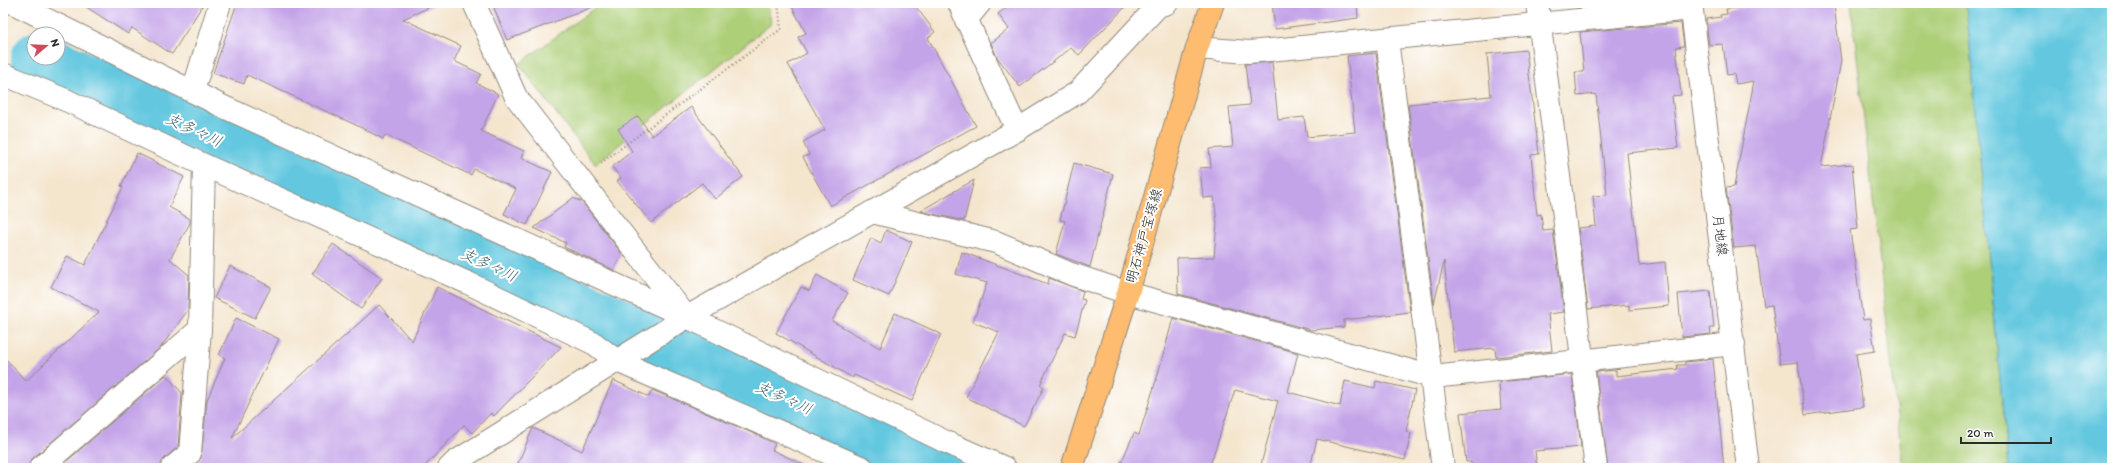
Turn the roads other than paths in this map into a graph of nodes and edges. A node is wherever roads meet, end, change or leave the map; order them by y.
1 (13, 3) edge
2 (220, 3) edge
3 (474, 3) edge
4 (980, 3) edge
5 (1166, 3) edge
6 (1213, 3) edge
7 (1537, 3) edge
8 (1692, 6) edge
9 (962, 12) edge
10 (1540, 24) junction
11 (1387, 40) junction
12 (1197, 48) junction
13 (3, 74) edge
14 (193, 91) junction
15 (1017, 130) junction
16 (204, 165) junction
17 (872, 212) junction
18 (1128, 293) junction
19 (680, 321) junction
20 (200, 329) junction
21 (1734, 344) junction
22 (620, 359) junction
23 (1582, 360) junction
24 (1433, 377) junction
25 (190, 461) edge
26 (457, 466) edge
27 (40, 468) edge
28 (172, 468) edge
29 (862, 468) edge
30 (1005, 468) edge
31 (1072, 468) edge
32 (1443, 468) edge
33 (1596, 468) edge
34 (1748, 468) edge

1 - 14 street
2 - 14 street
3 - 19 street
4 - 9 street
5 - 15 street
6 - 12 main road, 明石神戸宝塚線
7 - 10 street
8 - 10 street
8 - 21 street, 月地線
9 - 15 street
10 - 11 street
10 - 23 street
11 - 12 street
11 - 24 street
12 - 18 main road, 明石神戸宝塚線
13 - 16 street
14 - 19 street
15 - 17 street
16 - 20 street
16 - 22 street
17 - 18 street
17 - 19 street
18 - 24 street
18 - 31 main road, 明石神戸宝塚線
19 - 22 street
19 - 30 street
20 - 25 street
20 - 27 street
21 - 23 street
21 - 34 street, 月地線
22 - 26 street
22 - 29 street
23 - 24 street
23 - 33 street
24 - 32 street
25 - 28 street

